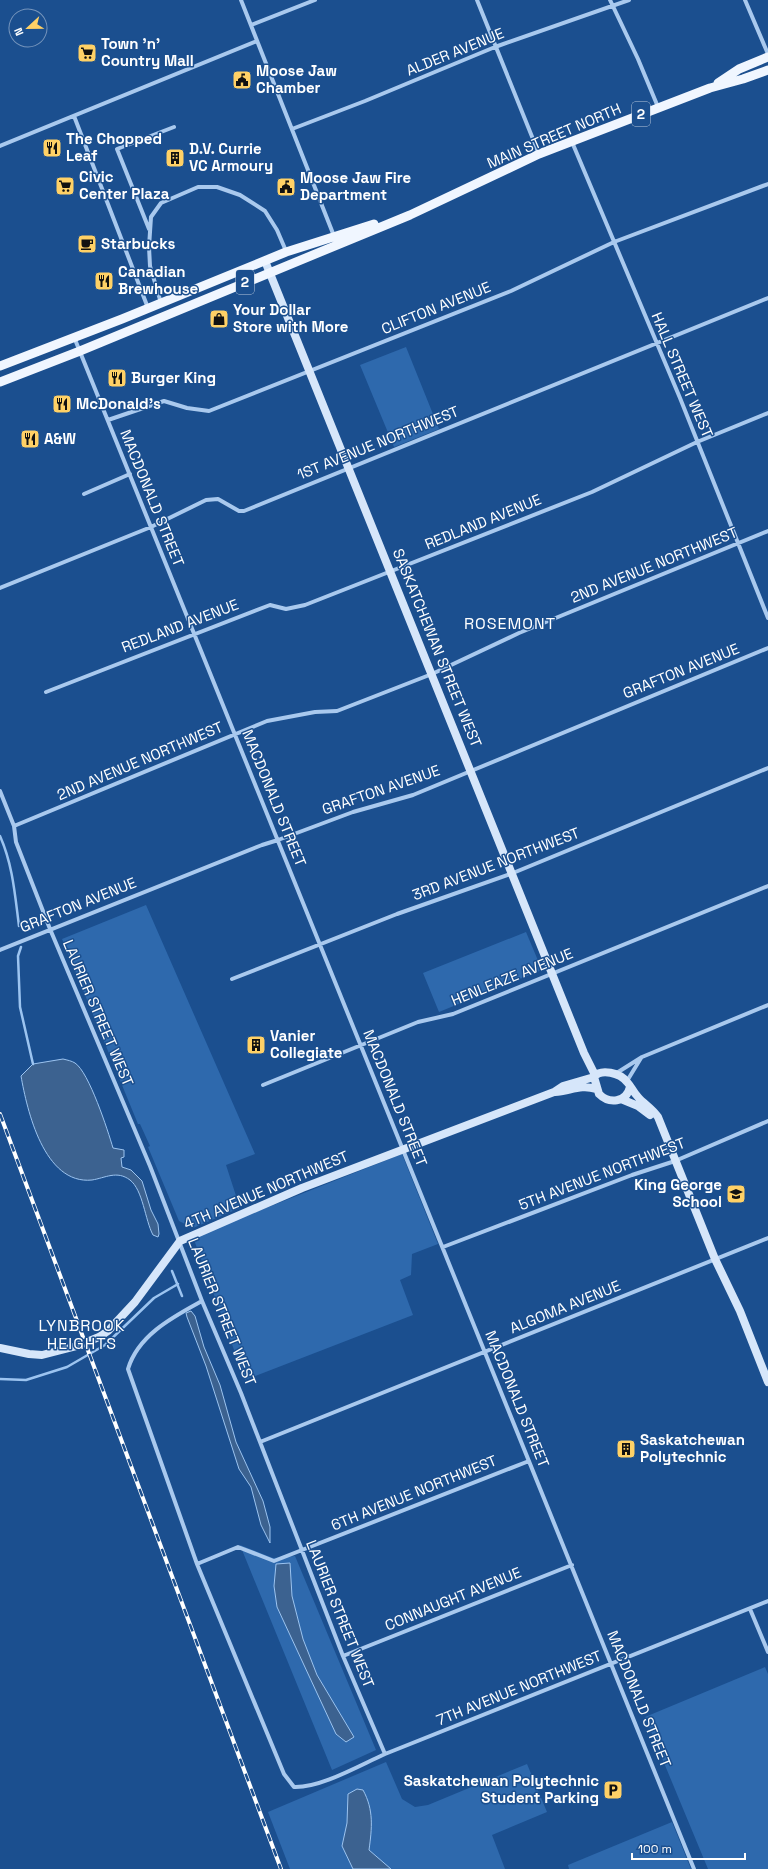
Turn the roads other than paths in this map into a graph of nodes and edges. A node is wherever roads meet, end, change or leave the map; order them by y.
1 (241, 0) edge
2 (315, 0) edge
3 (476, 0) edge
4 (610, 0) edge
5 (629, 0) edge
6 (746, 0) edge
7 (613, 6) junction
8 (251, 25) junction
9 (257, 41) junction
10 (495, 47) junction
11 (768, 54) edge
12 (768, 57) edge
13 (768, 70) edge
14 (710, 88) junction
15 (658, 108) junction
16 (74, 116) junction
17 (174, 127) dead end
18 (292, 129) junction
19 (572, 141) junction
20 (0, 146) edge
21 (539, 154) junction
22 (768, 184) edge
23 (150, 231) junction
24 (336, 241) junction
25 (614, 242) junction
26 (286, 252) junction
27 (265, 261) junction
28 (270, 272) junction
29 (768, 298) edge
30 (161, 303) junction
31 (148, 308) junction
32 (74, 337) junction
33 (657, 343) junction
34 (80, 351) junction
35 (0, 366) edge
36 (310, 371) junction
37 (0, 382) edge
38 (768, 413) edge
39 (108, 420) junction
40 (697, 442) junction
41 (349, 467) junction
42 (130, 474) junction
43 (84, 494) dead end
44 (151, 527) junction
45 (768, 532) edge
46 (737, 544) junction
47 (391, 571) junction
48 (0, 588) edge
49 (768, 618) edge
50 (194, 633) junction
51 (768, 648) edge
52 (432, 674) junction
53 (46, 692) dead end
54 (235, 734) junction
55 (768, 768) edge
56 (471, 770) junction
57 (0, 791) edge
58 (14, 826) junction
59 (278, 840) junction
60 (513, 873) junction
61 (768, 886) edge
62 (50, 929) junction
63 (320, 944) junction
64 (0, 950) edge
65 (553, 973) junction
66 (232, 979) dead end
67 (768, 1005) edge
68 (582, 1045) junction
69 (361, 1046) junction
70 (642, 1057) junction
71 (604, 1072) junction
72 (615, 1074) junction
73 (594, 1076) junction
74 (629, 1084) junction
75 (263, 1085) dead end
76 (596, 1089) junction
77 (554, 1092) junction
78 (621, 1099) junction
79 (768, 1121) edge
80 (662, 1130) junction
81 (403, 1149) junction
82 (675, 1161) junction
83 (768, 1238) edge
84 (180, 1241) junction
85 (443, 1247) junction
86 (715, 1260) junction
87 (202, 1300) junction
88 (0, 1348) edge
89 (485, 1352) junction
90 (765, 1364) edge
91 (768, 1382) edge
92 (260, 1442) junction
93 (529, 1461) junction
94 (302, 1551) junction
95 (197, 1564) junction
96 (572, 1565) junction
97 (768, 1601) edge
98 (750, 1608) junction
99 (768, 1652) edge
100 (343, 1656) junction
101 (611, 1663) junction
102 (385, 1754) junction
103 (694, 1869) edge

1 - 8 street
2 - 8 street
3 - 10 street
4 - 7 street
5 - 7 street, ALDER AVENUE
6 - 11 street
7 - 10 street, ALDER AVENUE
7 - 15 street
8 - 9 street
9 - 16 street
9 - 18 street
10 - 18 street, ALDER AVENUE
10 - 21 street
12 - 14 main road, MAIN STREET NORTH / 2
13 - 14 main road, MAIN STREET NORTH / 2
14 - 15 main road, MAIN STREET NORTH / 2
15 - 19 main road, MAIN STREET NORTH / 2
16 - 20 street
16 - 31 street
17 - 23 street
18 - 24 street
19 - 21 main road, MAIN STREET NORTH / 2
19 - 25 street, HALL STREET WEST
21 - 24 main road, MAIN STREET NORTH / 2
22 - 25 street, CLIFTON AVENUE
23 - 26 street
23 - 30 street
24 - 26 main road, MAIN STREET NORTH / 2
24 - 28 main road, MAIN STREET NORTH / 2
25 - 33 street, HALL STREET WEST
25 - 36 street, CLIFTON AVENUE
26 - 27 main road, MAIN STREET NORTH / 2
27 - 28 street, SASKATCHEWAN STREET WEST
27 - 30 main road, MAIN STREET NORTH / 2
28 - 34 main road, MAIN STREET NORTH / 2
28 - 36 street, SASKATCHEWAN STREET WEST
29 - 33 street, 1ST AVENUE NORTHWEST
30 - 31 main road, MAIN STREET NORTH / 2
31 - 32 main road, MAIN STREET NORTH / 2
32 - 34 street, MACDONALD STREET
32 - 35 main road, MAIN STREET NORTH / 2
33 - 40 street, HALL STREET WEST
33 - 41 street, 1ST AVENUE NORTHWEST
34 - 37 main road, MAIN STREET NORTH / 2
34 - 39 street, MACDONALD STREET
36 - 39 street, CLIFTON AVENUE
36 - 41 street, SASKATCHEWAN STREET WEST
38 - 40 street, REDLAND AVENUE
39 - 42 street, MACDONALD STREET
40 - 46 street, HALL STREET WEST
40 - 47 street, REDLAND AVENUE
41 - 44 street, 1ST AVENUE NORTHWEST
41 - 47 street, SASKATCHEWAN STREET WEST
42 - 43 street
42 - 44 street, MACDONALD STREET
44 - 48 street, 1ST AVENUE NORTHWEST
44 - 50 street, MACDONALD STREET
45 - 46 street, 2ND AVENUE NORTHWEST
46 - 49 street, HALL STREET WEST
46 - 52 street, 2ND AVENUE NORTHWEST
47 - 50 street, REDLAND AVENUE
47 - 52 street, SASKATCHEWAN STREET WEST
50 - 53 street, REDLAND AVENUE
50 - 54 street, MACDONALD STREET
51 - 56 street, GRAFTON AVENUE
52 - 54 street, 2ND AVENUE NORTHWEST
52 - 56 street, SASKATCHEWAN STREET WEST
54 - 58 street, 2ND AVENUE NORTHWEST
54 - 59 street, MACDONALD STREET
55 - 60 street, 3RD AVENUE NORTHWEST
56 - 59 street, GRAFTON AVENUE
56 - 60 street, SASKATCHEWAN STREET WEST
57 - 58 street, LAURIER STREET WEST
58 - 62 street, LAURIER STREET WEST
59 - 62 street, GRAFTON AVENUE
59 - 63 street, MACDONALD STREET
60 - 63 street, 3RD AVENUE NORTHWEST
60 - 65 street, SASKATCHEWAN STREET WEST
61 - 65 street, HENLEAZE AVENUE
62 - 64 street, GRAFTON AVENUE
62 - 84 street, LAURIER STREET WEST
63 - 66 street, 3RD AVENUE NORTHWEST
63 - 69 street, MACDONALD STREET
65 - 68 street, SASKATCHEWAN STREET WEST
65 - 69 street, HENLEAZE AVENUE
67 - 70 street
68 - 71 street, SASKATCHEWAN STREET WEST
68 - 73 street, SASKATCHEWAN STREET WEST
69 - 75 street, HENLEAZE AVENUE
69 - 81 street, MACDONALD STREET
70 - 72 street
70 - 74 street
71 - 72 street
71 - 73 street
72 - 74 street
73 - 76 street
73 - 77 street, 4TH AVENUE NORTHWEST
74 - 78 street
74 - 80 street
76 - 77 street, 4TH AVENUE NORTHWEST
76 - 78 street
77 - 81 street, 4TH AVENUE NORTHWEST
78 - 80 street
79 - 82 street, 5TH AVENUE NORTHWEST
80 - 82 street
81 - 84 street, 4TH AVENUE NORTHWEST
81 - 85 street, MACDONALD STREET
82 - 85 street, 5TH AVENUE NORTHWEST
82 - 86 street
83 - 86 street, ALGOMA AVENUE
84 - 87 street, LAURIER STREET WEST
84 - 88 street, 4TH AVENUE NORTHWEST
85 - 89 street, MACDONALD STREET
86 - 89 street, ALGOMA AVENUE
86 - 90 street
87 - 92 street, LAURIER STREET WEST
87 - 95 street
89 - 92 street, ALGOMA AVENUE
89 - 93 street, MACDONALD STREET
90 - 91 street
92 - 94 street, LAURIER STREET WEST
93 - 94 street, 6TH AVENUE NORTHWEST
93 - 96 street, MACDONALD STREET
94 - 95 street, 6TH AVENUE NORTHWEST
94 - 100 street, LAURIER STREET WEST
95 - 102 street, 7TH AVENUE NORTHWEST
96 - 100 street, CONNAUGHT AVENUE
96 - 101 street, MACDONALD STREET
97 - 98 street, 7TH AVENUE NORTHWEST
98 - 99 street
98 - 101 street, 7TH AVENUE NORTHWEST
100 - 102 street, LAURIER STREET WEST
101 - 102 street, 7TH AVENUE NORTHWEST
101 - 103 street, MACDONALD STREET

